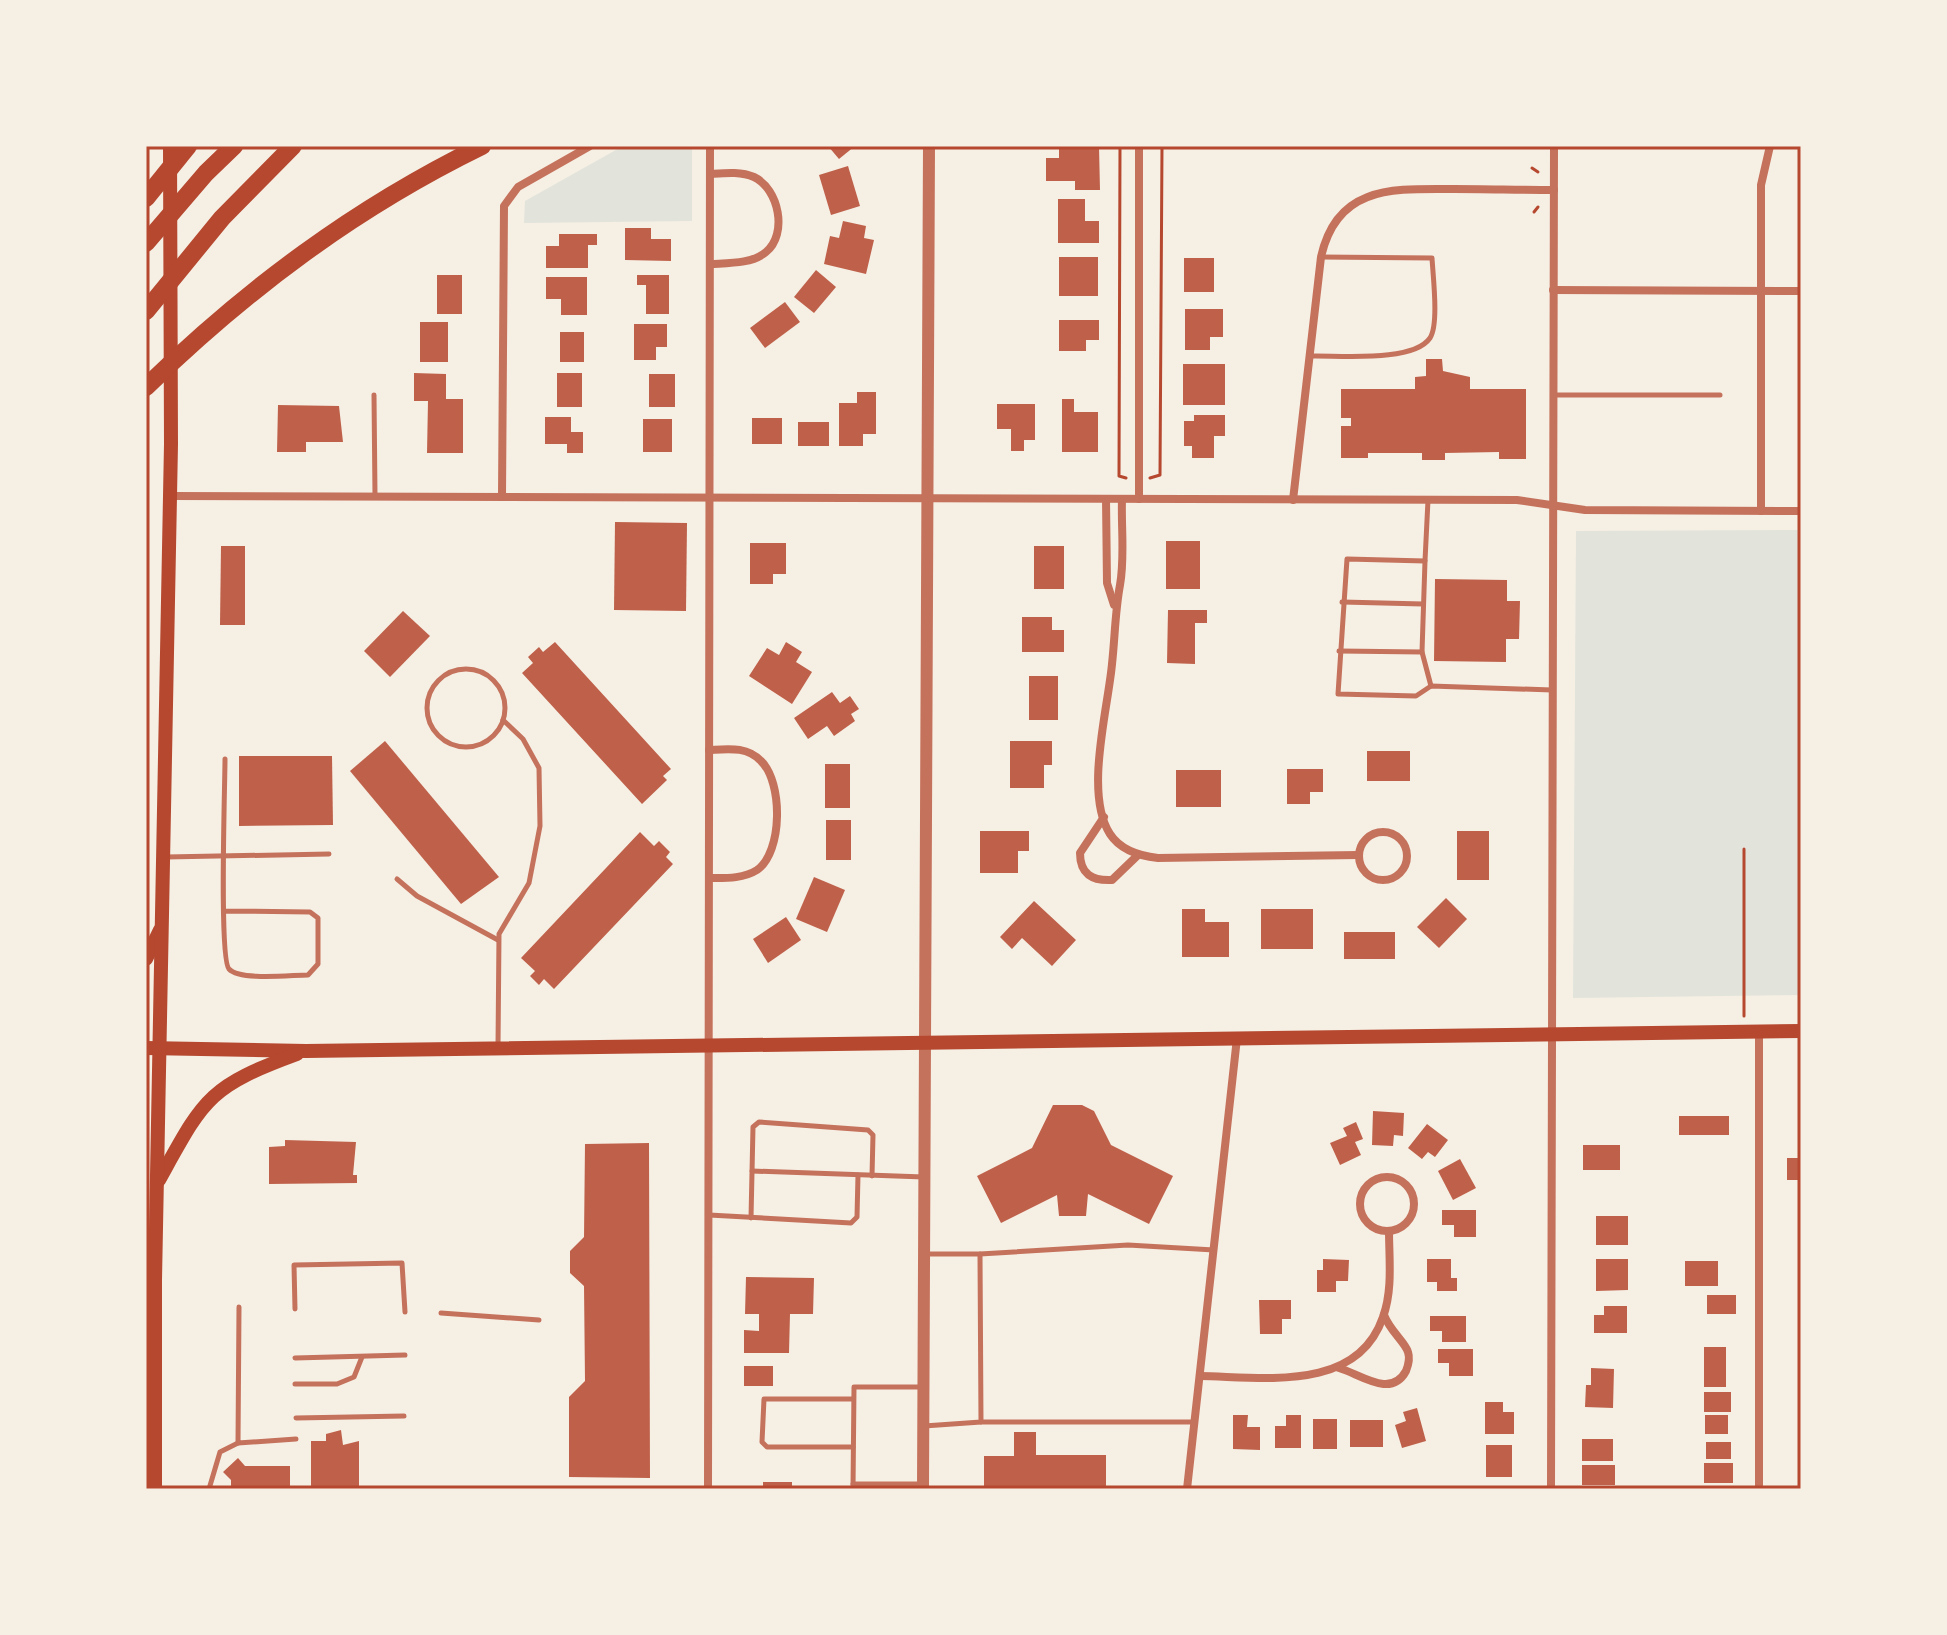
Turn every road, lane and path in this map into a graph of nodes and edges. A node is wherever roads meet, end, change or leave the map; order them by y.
1 (170, 146) edge
2 (188, 146) edge
3 (234, 146) edge
4 (293, 146) edge
5 (482, 146) edge
6 (590, 146) edge
7 (710, 146) edge
8 (929, 146) edge
9 (1139, 146) edge
10 (1554, 146) edge
11 (1770, 146) edge
12 (1532, 168) dead end
13 (1538, 172) dead end
14 (710, 174) junction
15 (1554, 190) junction
16 (146, 198) edge
17 (1538, 207) dead end
18 (1534, 212) dead end
19 (146, 243) edge
20 (1321, 257) junction
21 (711, 264) junction
22 (1553, 290) junction
23 (1762, 290) junction
24 (1801, 291) edge
25 (146, 311) edge
26 (1309, 356) junction
27 (146, 387) edge
28 (374, 395) dead end
29 (1553, 395) junction
30 (1720, 395) dead end
31 (171, 496) junction
32 (375, 496) junction
33 (502, 496) junction
34 (709, 498) junction
35 (925, 498) junction
36 (1106, 499) junction
37 (1122, 499) junction
38 (1139, 499) junction
39 (1293, 500) junction
40 (1428, 500) junction
41 (1553, 505) junction
42 (1761, 511) junction
43 (1801, 511) edge
44 (1425, 561) junction
45 (1342, 602) junction
46 (1423, 604) junction
47 (1114, 606) junction
48 (1339, 651) junction
49 (1422, 652) junction
50 (1431, 686) junction
51 (1552, 690) junction
52 (503, 720) junction
53 (709, 750) junction
54 (225, 759) dead end
55 (1104, 817) junction
56 (1744, 849) dead end
57 (329, 854) dead end
58 (224, 855) junction
59 (1138, 855) junction
60 (1358, 855) junction
61 (165, 857) junction
62 (709, 878) junction
63 (397, 879) dead end
64 (224, 911) junction
65 (163, 922) junction
66 (499, 941) junction
67 (146, 959) edge
68 (1801, 1031) edge
69 (1752, 1032) junction
70 (1552, 1033) junction
71 (1237, 1038) junction
72 (925, 1043) junction
73 (709, 1045) junction
74 (153, 1048) edge
75 (498, 1048) junction
76 (306, 1051) junction
77 (146, 1148) edge
78 (752, 1171) junction
79 (858, 1175) junction
80 (872, 1176) junction
81 (925, 1178) junction
82 (157, 1184) junction
83 (709, 1215) junction
84 (751, 1218) junction
85 (1389, 1231) junction
86 (1214, 1250) junction
87 (924, 1254) junction
88 (980, 1254) junction
89 (239, 1307) dead end
90 (295, 1309) dead end
91 (405, 1312) dead end
92 (441, 1313) dead end
93 (1384, 1315) junction
94 (539, 1320) dead end
95 (405, 1355) dead end
96 (362, 1357) junction
97 (295, 1358) dead end
98 (1339, 1368) junction
99 (1200, 1376) junction
100 (295, 1384) dead end
101 (923, 1387) junction
102 (853, 1399) junction
103 (404, 1416) dead end
104 (296, 1418) dead end
105 (981, 1422) junction
106 (1195, 1422) junction
107 (923, 1426) junction
108 (296, 1439) dead end
109 (238, 1443) junction
110 (853, 1447) junction
111 (853, 1487) edge
112 (923, 1487) edge
113 (155, 1489) edge
114 (209, 1489) edge
115 (708, 1489) edge
116 (1187, 1489) edge
117 (1551, 1489) edge
118 (1759, 1489) edge

1 - 31 main road
2 - 16 highway
3 - 19 highway
4 - 25 highway
5 - 27 highway
6 - 33 street
7 - 14 street
8 - 35 street
9 - 38 street
10 - 15 street
11 - 23 street
12 - 13 path
14 - 21 street
14 - 21 street
15 - 20 street
15 - 22 street
17 - 18 path
20 - 26 street
20 - 26 lane
21 - 34 street
22 - 23 street
22 - 29 street
23 - 24 street
23 - 42 street
26 - 39 street
28 - 32 lane
29 - 30 lane
29 - 41 street
31 - 32 street
31 - 61 main road
32 - 33 street
33 - 34 street
34 - 35 street
34 - 53 street
35 - 36 street
35 - 72 street
36 - 37 street
36 - 47 street
37 - 38 street
37 - 47 street
38 - 39 street
39 - 40 street
40 - 41 street
40 - 44 lane
41 - 42 street
41 - 51 street
42 - 43 street
44 - 45 lane
44 - 46 lane
45 - 46 lane
45 - 48 lane
46 - 49 lane
47 - 55 street
48 - 49 lane
48 - 50 lane
49 - 50 lane
50 - 51 lane
51 - 70 street
52 - 52 lane
52 - 66 lane
53 - 62 street
53 - 62 street
54 - 58 lane
55 - 59 street
55 - 59 street
56 - 69 path
57 - 58 lane
58 - 61 lane
58 - 64 lane
59 - 60 street
60 - 60 street
61 - 65 main road
62 - 73 street
63 - 66 lane
64 - 64 lane
65 - 67 main road
65 - 74 main road
66 - 75 lane
68 - 69 main road
69 - 70 main road
69 - 118 street
70 - 71 main road
70 - 117 street
71 - 72 main road
71 - 86 street
72 - 73 main road
72 - 81 street
73 - 75 main road
73 - 83 street
74 - 76 main road
74 - 82 main road
75 - 76 main road
76 - 82 main road
77 - 82 main road
78 - 79 lane
78 - 80 lane
78 - 84 lane
79 - 80 lane
79 - 84 lane
80 - 81 lane
81 - 87 street
82 - 113 main road
83 - 84 lane
83 - 115 street
85 - 85 street
85 - 93 street
86 - 88 lane
86 - 99 street
87 - 88 lane
87 - 101 street
88 - 105 lane
89 - 109 lane
90 - 91 lane
92 - 94 lane
93 - 98 street
93 - 98 street
95 - 96 lane
96 - 97 lane
96 - 100 lane
98 - 99 street
99 - 106 street
101 - 102 lane
101 - 107 street
102 - 110 lane
102 - 110 lane
103 - 104 lane
105 - 106 lane
105 - 107 lane
106 - 116 street
107 - 112 street
108 - 109 lane
109 - 114 lane
110 - 111 lane
111 - 112 lane

